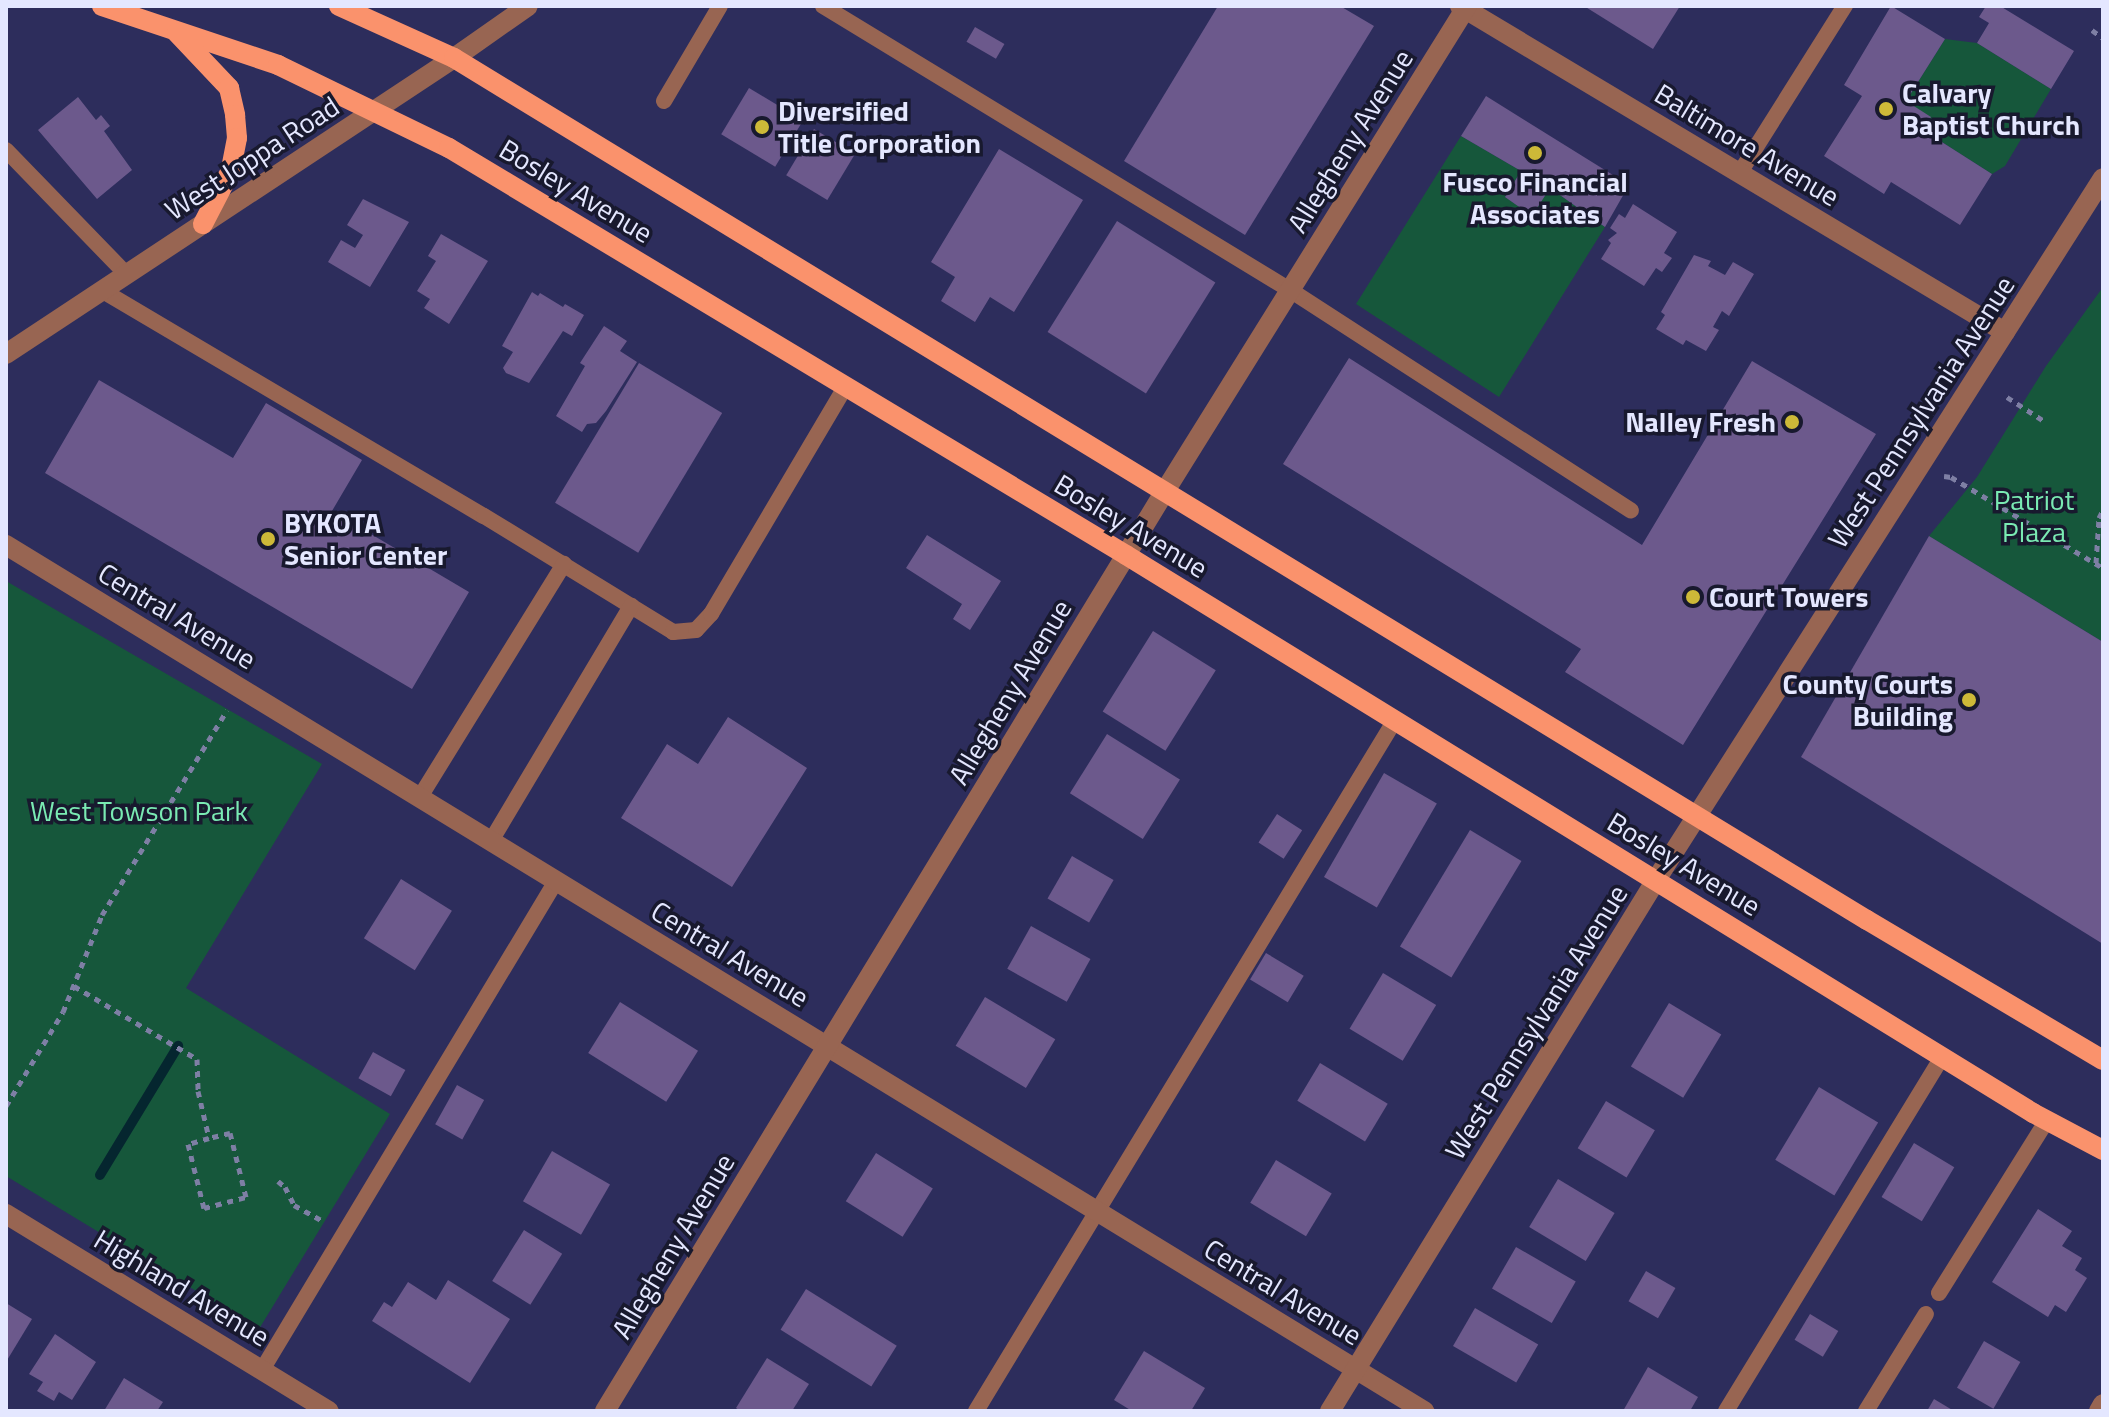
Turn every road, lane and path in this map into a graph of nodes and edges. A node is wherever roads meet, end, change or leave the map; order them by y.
1 (102, 6) edge
2 (339, 6) edge
3 (528, 6) edge
4 (720, 6) edge
5 (823, 6) edge
6 (1845, 6) edge
7 (1464, 7) edge
8 (174, 30) junction
9 (2092, 30) dead end
10 (2103, 38) edge
11 (454, 58) junction
12 (664, 101) dead end
13 (375, 110) junction
14 (6, 150) edge
15 (1739, 174) junction
16 (2103, 178) edge
17 (203, 224) junction
18 (127, 275) junction
19 (1290, 290) junction
20 (103, 291) junction
21 (2005, 332) junction
22 (6, 354) edge
23 (846, 386) junction
24 (2007, 397) dead end
25 (2044, 421) dead end
26 (1951, 477) dead end
27 (1165, 491) junction
28 (2103, 510) edge
29 (1631, 511) dead end
30 (6, 545) edge
31 (1126, 555) junction
32 (2096, 563) junction
33 (564, 564) junction
34 (2103, 568) edge
35 (631, 606) junction
36 (240, 688) junction
37 (1395, 720) junction
38 (420, 797) junction
39 (1696, 816) junction
40 (491, 841) junction
41 (1656, 880) junction
42 (556, 881) junction
43 (74, 986) junction
44 (827, 1046) junction
45 (1943, 1056) junction
46 (2103, 1060) edge
47 (6, 1106) edge
48 (2047, 1120) junction
49 (209, 1138) junction
50 (2103, 1150) edge
51 (278, 1181) dead end
52 (1098, 1212) junction
53 (6, 1214) edge
54 (344, 1234) junction
55 (1939, 1293) dead end
56 (1926, 1314) dead end
57 (1355, 1369) junction
58 (262, 1370) junction
59 (2103, 1404) edge
60 (329, 1411) edge
61 (605, 1411) edge
62 (976, 1411) edge
63 (1330, 1411) edge
64 (1424, 1411) edge
65 (1726, 1411) edge
66 (1866, 1411) edge
67 (2099, 1411) edge

1 - 8 main road, Bosley Avenue
2 - 11 main road, Bosley Avenue
3 - 11 street, West Joppa Road
4 - 12 lane
5 - 19 lane
6 - 15 lane
7 - 15 street, Baltimore Avenue
7 - 19 street, Allegheny Avenue
8 - 13 main road, Bosley Avenue
8 - 17 main road
9 - 10 path
11 - 13 street, West Joppa Road
11 - 27 main road, Bosley Avenue
13 - 17 street, West Joppa Road
13 - 23 main road, Bosley Avenue
14 - 18 lane
15 - 21 street, Baltimore Avenue
16 - 21 street, West Pennsylvania Avenue
17 - 18 street, West Joppa Road
18 - 20 street, West Joppa Road
19 - 27 street, Allegheny Avenue
19 - 29 lane
20 - 22 street, West Joppa Road
20 - 33 lane
21 - 39 street, West Pennsylvania Avenue
23 - 31 main road, Bosley Avenue
23 - 35 lane
24 - 25 path
26 - 32 path
27 - 31 street, Allegheny Avenue
27 - 39 main road, Bosley Avenue
28 - 32 path
30 - 36 street, Central Avenue
31 - 37 main road, Bosley Avenue
31 - 44 street, Allegheny Avenue
32 - 34 path
33 - 35 lane
33 - 38 lane
35 - 40 lane
36 - 38 street, Central Avenue
36 - 43 path
37 - 41 main road, Bosley Avenue
37 - 52 lane
38 - 40 street, Central Avenue
39 - 41 street, West Pennsylvania Avenue
39 - 46 main road, Bosley Avenue
40 - 42 street, Central Avenue
41 - 45 main road, Bosley Avenue
41 - 57 street, West Pennsylvania Avenue
42 - 44 street, Central Avenue
42 - 54 lane
43 - 47 path
43 - 49 path
44 - 52 street, Central Avenue
44 - 61 street, Allegheny Avenue
45 - 48 main road, Bosley Avenue
45 - 65 lane
48 - 50 main road, Bosley Avenue
48 - 55 lane
49 - 49 path
51 - 54 path
52 - 57 street, Central Avenue
52 - 62 lane
53 - 58 street, Highland Avenue
54 - 58 lane
56 - 66 lane
57 - 63 street, West Pennsylvania Avenue
57 - 64 street, Central Avenue
58 - 60 street, Highland Avenue
59 - 67 street

